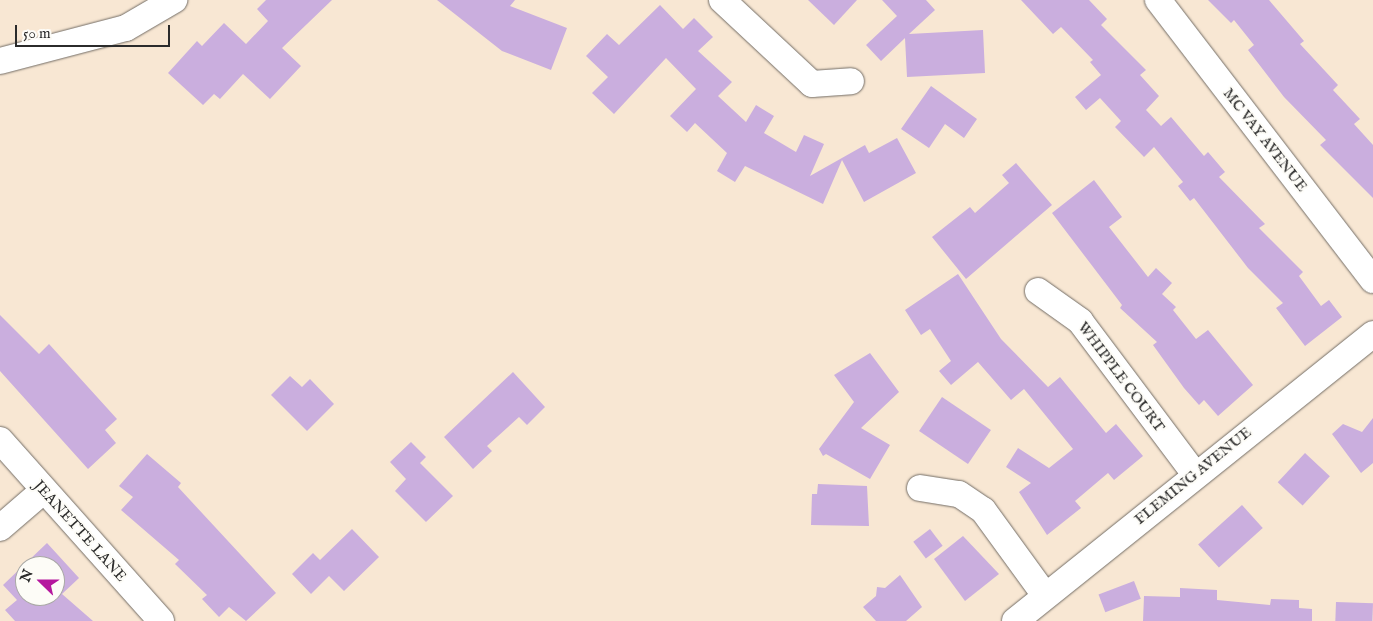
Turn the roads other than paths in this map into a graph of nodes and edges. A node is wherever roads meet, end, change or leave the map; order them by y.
1 (174, 0) edge
2 (722, 0) edge
3 (1158, 0) edge
4 (0, 61) edge
5 (851, 81) dead end
6 (1373, 280) edge
7 (1038, 291) dead end
8 (1373, 334) edge
9 (0, 440) edge
10 (1194, 473) junction
11 (920, 488) dead end
12 (44, 490) junction
13 (0, 528) edge
14 (1044, 594) junction
15 (161, 621) edge
16 (1015, 621) edge

1 - 4 street
2 - 5 street
3 - 6 street, MC VAY AVENUE
7 - 10 street, WHIPPLE COURT
8 - 10 street, FLEMING AVENUE
9 - 12 street, JEANETTE LANE
10 - 14 street, FLEMING AVENUE
11 - 14 street
12 - 13 street
12 - 15 street, JEANETTE LANE
14 - 16 street, FLEMING AVENUE

